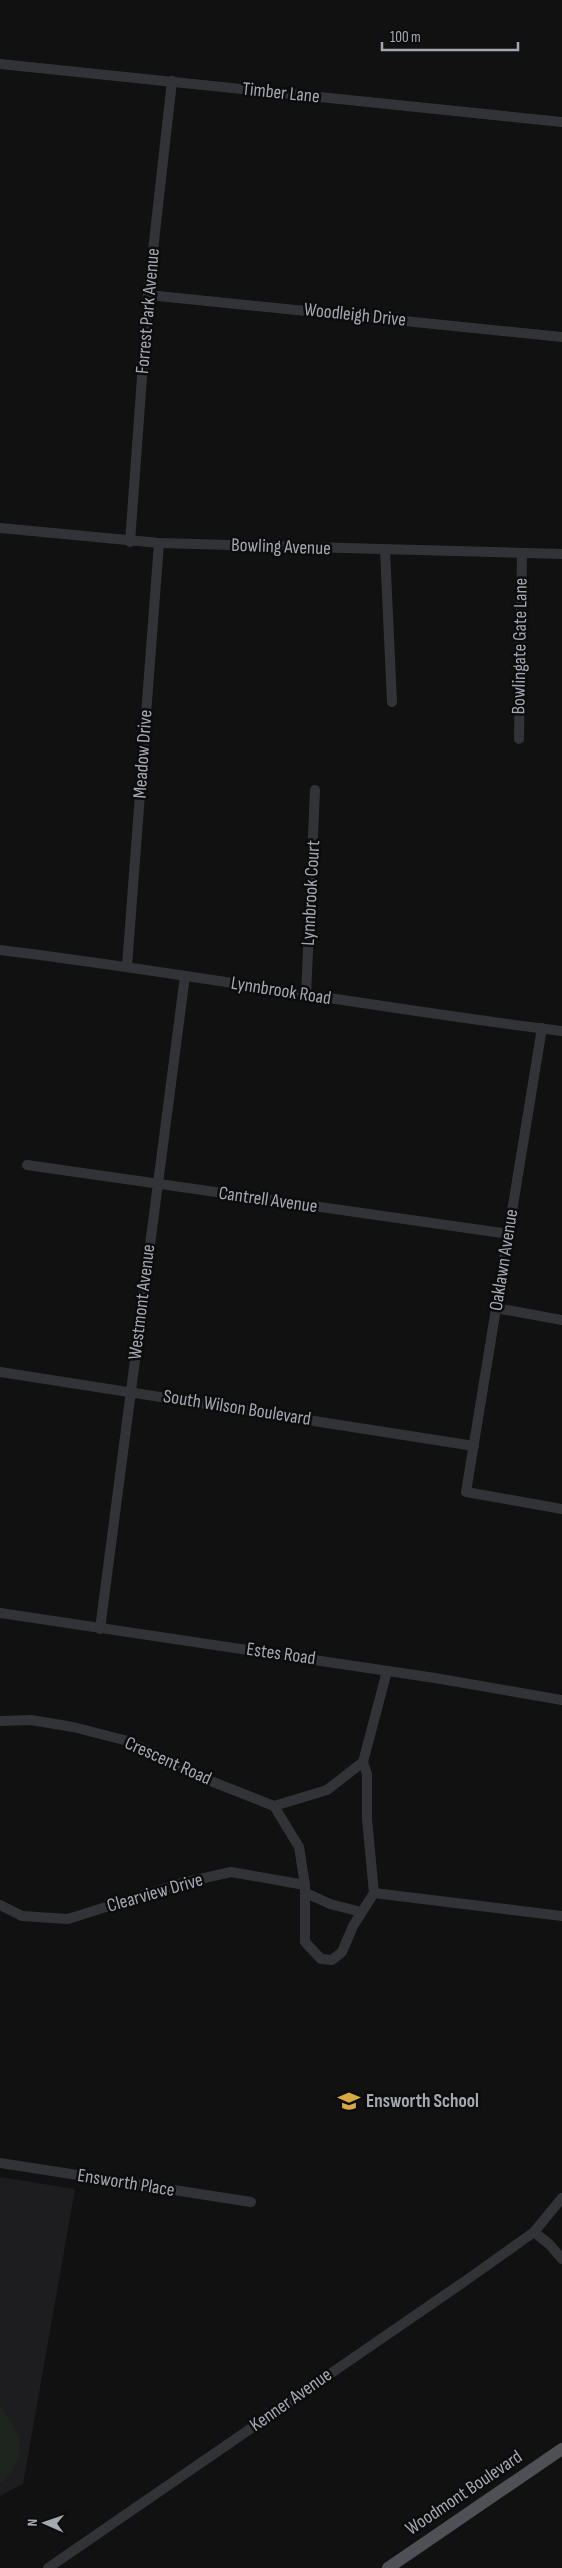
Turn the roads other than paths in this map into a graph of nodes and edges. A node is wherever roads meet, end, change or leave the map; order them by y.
1 (0, 64) edge
2 (172, 81) junction
3 (562, 122) edge
4 (148, 295) junction
5 (562, 338) edge
6 (0, 528) edge
7 (130, 542) junction
8 (158, 543) junction
9 (385, 550) junction
10 (522, 553) junction
11 (562, 554) edge
12 (392, 702) dead end
13 (519, 739) dead end
14 (315, 790) dead end
15 (0, 950) edge
16 (127, 966) junction
17 (185, 976) junction
18 (306, 996) junction
19 (542, 1028) junction
20 (562, 1031) edge
21 (27, 1165) dead end
22 (157, 1184) junction
23 (509, 1234) junction
24 (496, 1308) junction
25 (562, 1320) edge
26 (0, 1372) edge
27 (131, 1391) junction
28 (474, 1446) junction
29 (562, 1510) edge
30 (0, 1613) edge
31 (100, 1629) junction
32 (387, 1671) junction
33 (562, 1700) edge
34 (0, 1721) edge
35 (363, 1762) junction
36 (274, 1806) junction
37 (306, 1889) junction
38 (374, 1892) junction
39 (0, 1905) edge
40 (361, 1912) junction
41 (562, 1916) edge
42 (0, 2163) edge
43 (562, 2198) edge
44 (251, 2202) dead end
45 (534, 2232) junction
46 (562, 2259) edge
47 (562, 2449) edge
48 (48, 2568) edge
49 (388, 2568) edge

1 - 2 street, Timber Lane
2 - 3 street, Timber Lane
2 - 4 street, Forrest Park Avenue
4 - 5 street, Woodleigh Drive
4 - 7 street, Forrest Park Avenue
6 - 7 street, Bowling Avenue
7 - 8 street, Bowling Avenue
8 - 9 street, Bowling Avenue
8 - 16 street, Meadow Drive
9 - 10 street, Bowling Avenue
9 - 12 street
10 - 11 street, Bowling Avenue
10 - 13 street, Bowlingate Gate Lane
14 - 18 street, Lynnbrook Court
15 - 16 street, Lynnbrook Road
16 - 17 street, Lynnbrook Road
17 - 18 street, Lynnbrook Road
17 - 22 street, Westmont Avenue
18 - 19 street, Lynnbrook Road
19 - 20 street, Lynnbrook Road
19 - 23 street, Oaklawn Avenue
21 - 22 street, Cantrell Avenue
22 - 23 street, Cantrell Avenue
22 - 27 street, Westmont Avenue
23 - 24 street, Oaklawn Avenue
24 - 25 street
24 - 28 street, Oaklawn Avenue
26 - 27 street, South Wilson Boulevard
27 - 28 street, South Wilson Boulevard
27 - 31 street, Westmont Avenue
28 - 29 street, Oaklawn Avenue
30 - 31 street, Estes Road
31 - 32 street, Estes Road
32 - 33 street, Estes Road
32 - 35 street
34 - 36 street, Crescent Road
35 - 36 street
35 - 38 street
36 - 37 street
37 - 39 street, Clearview Drive
37 - 40 street, Clearview Drive
37 - 40 street
38 - 40 street
38 - 41 street
42 - 44 street, Ensworth Place
43 - 45 street, Kenner Avenue
45 - 46 street
45 - 48 street, Kenner Avenue
47 - 49 main road, Woodmont Boulevard

